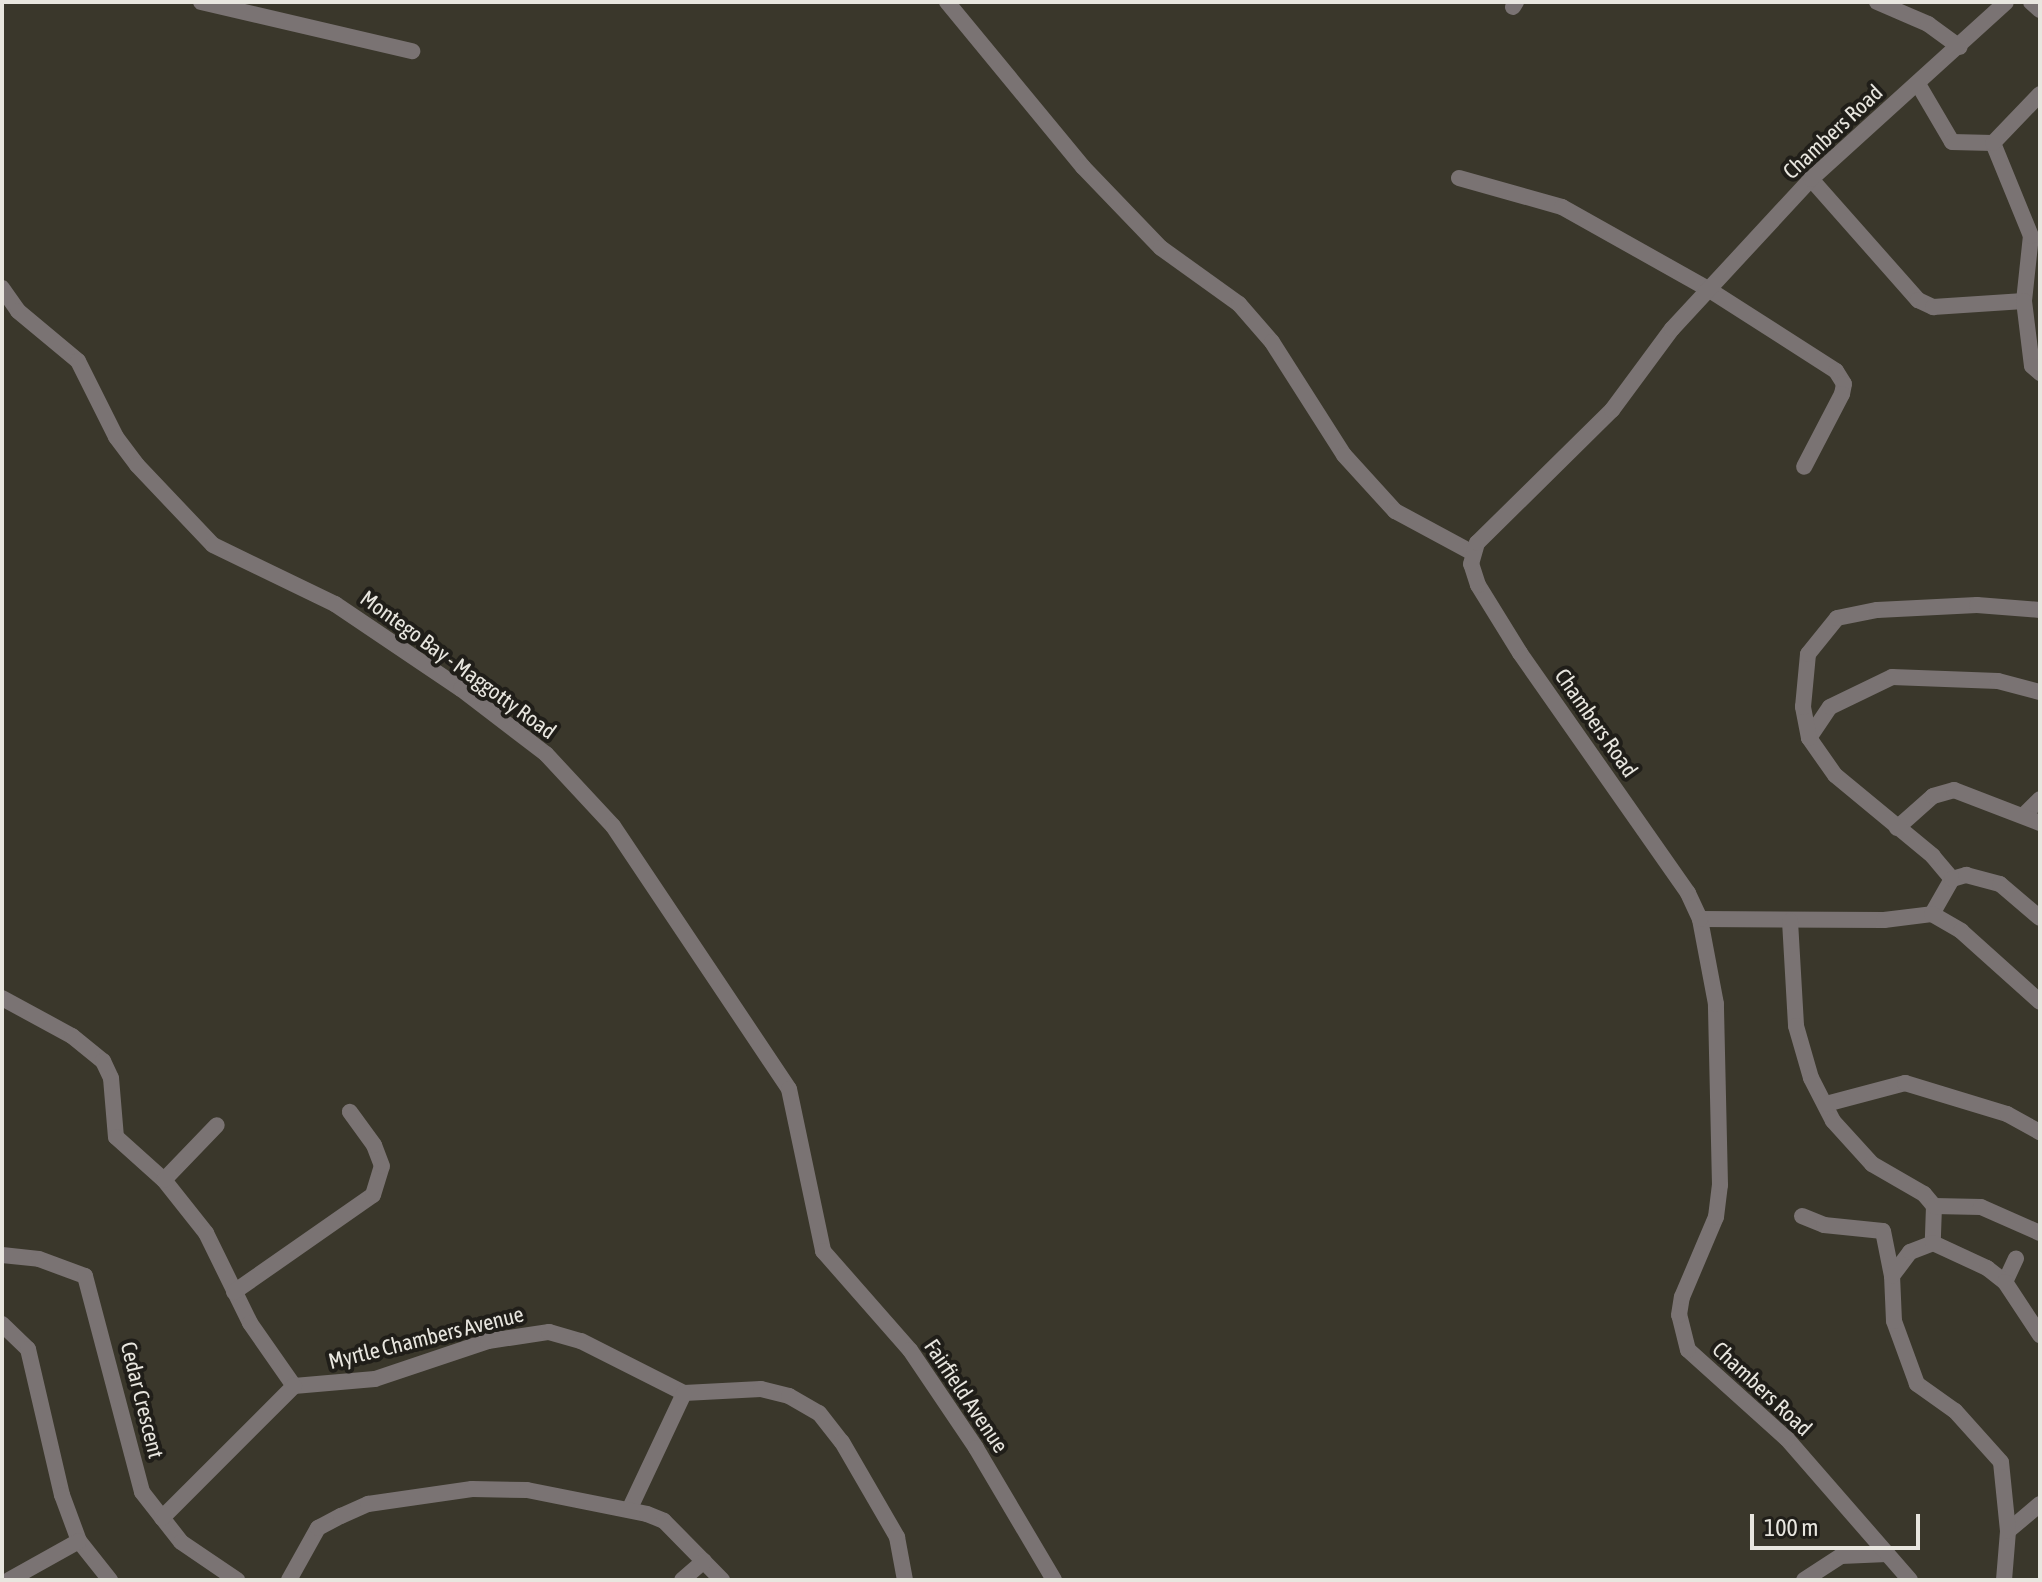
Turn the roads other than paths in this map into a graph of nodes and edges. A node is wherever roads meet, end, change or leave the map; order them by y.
1 (201, 2) edge
2 (947, 2) edge
3 (1877, 2) edge
4 (2006, 2) edge
5 (2031, 2) edge
6 (2040, 10) edge
7 (1960, 47) junction
8 (412, 51) dead end
9 (1918, 84) junction
10 (2040, 94) edge
11 (1993, 143) junction
12 (1459, 178) dead end
13 (1811, 179) junction
14 (2, 288) edge
15 (1708, 289) junction
16 (2024, 301) junction
17 (2040, 373) edge
18 (1804, 467) dead end
19 (1473, 553) junction
20 (2040, 610) edge
21 (2040, 692) edge
22 (1809, 738) junction
23 (2040, 799) edge
24 (2025, 814) junction
25 (2040, 823) edge
26 (1897, 828) junction
27 (1952, 879) junction
28 (1932, 914) junction
29 (2040, 918) edge
30 (1700, 919) junction
31 (1790, 921) junction
32 (2, 998) edge
33 (2040, 1002) edge
34 (1826, 1104) junction
35 (350, 1112) dead end
36 (217, 1125) dead end
37 (2040, 1132) edge
38 (164, 1180) junction
39 (1934, 1206) junction
40 (1802, 1216) dead end
41 (2040, 1233) edge
42 (1933, 1243) junction
43 (823, 1251) joint
44 (2, 1255) edge
45 (2016, 1258) dead end
46 (1892, 1276) junction
47 (2005, 1282) junction
48 (234, 1292) junction
49 (2, 1324) edge
50 (2040, 1335) edge
51 (294, 1386) junction
52 (684, 1393) junction
53 (2040, 1504) edge
54 (630, 1508) junction
55 (162, 1518) junction
56 (2008, 1531) junction
57 (79, 1541) junction
58 (1887, 1554) junction
59 (704, 1561) junction
60 (9, 1580) edge
61 (110, 1580) edge
62 (237, 1580) edge
63 (289, 1580) edge
64 (682, 1580) edge
65 (722, 1580) edge
66 (905, 1580) edge
67 (1054, 1580) edge
68 (1804, 1580) edge
69 (1910, 1580) edge
70 (2004, 1580) edge

1 - 8 street
2 - 19 street
3 - 7 street
4 - 7 street, Chambers Road
5 - 6 street
7 - 9 street, Chambers Road
9 - 11 street
9 - 13 street, Chambers Road
10 - 11 street
11 - 16 street
12 - 15 street
13 - 15 street, Chambers Road
13 - 16 street
14 - 43 street, Montego Bay - Maggotty Road
15 - 18 street
15 - 19 street, Chambers Road
16 - 17 street
19 - 30 street, Chambers Road
20 - 22 street
21 - 22 street
22 - 26 street
23 - 24 street
24 - 25 street
24 - 26 street
26 - 27 street
27 - 28 street
27 - 29 street
28 - 31 street
28 - 33 street
30 - 31 street
30 - 58 street, Chambers Road
31 - 34 street
32 - 38 street
34 - 37 street
34 - 39 street
35 - 48 street
36 - 38 street
38 - 48 street
39 - 41 street
39 - 42 street
40 - 46 street
42 - 46 street
42 - 47 street
43 - 67 street, Fairfield Avenue
44 - 55 street, Cedar Crescent
45 - 47 street
46 - 56 street
47 - 50 street
48 - 51 street
49 - 57 street
51 - 52 street, Myrtle Chambers Avenue
51 - 55 street
52 - 54 street
52 - 66 street, Myrtle Chambers Avenue
53 - 56 street
54 - 59 street
54 - 63 street
55 - 62 street, Cedar Crescent
56 - 70 street
57 - 60 street
57 - 61 street
58 - 68 street
58 - 69 street, Chambers Road
59 - 64 street
59 - 65 street

